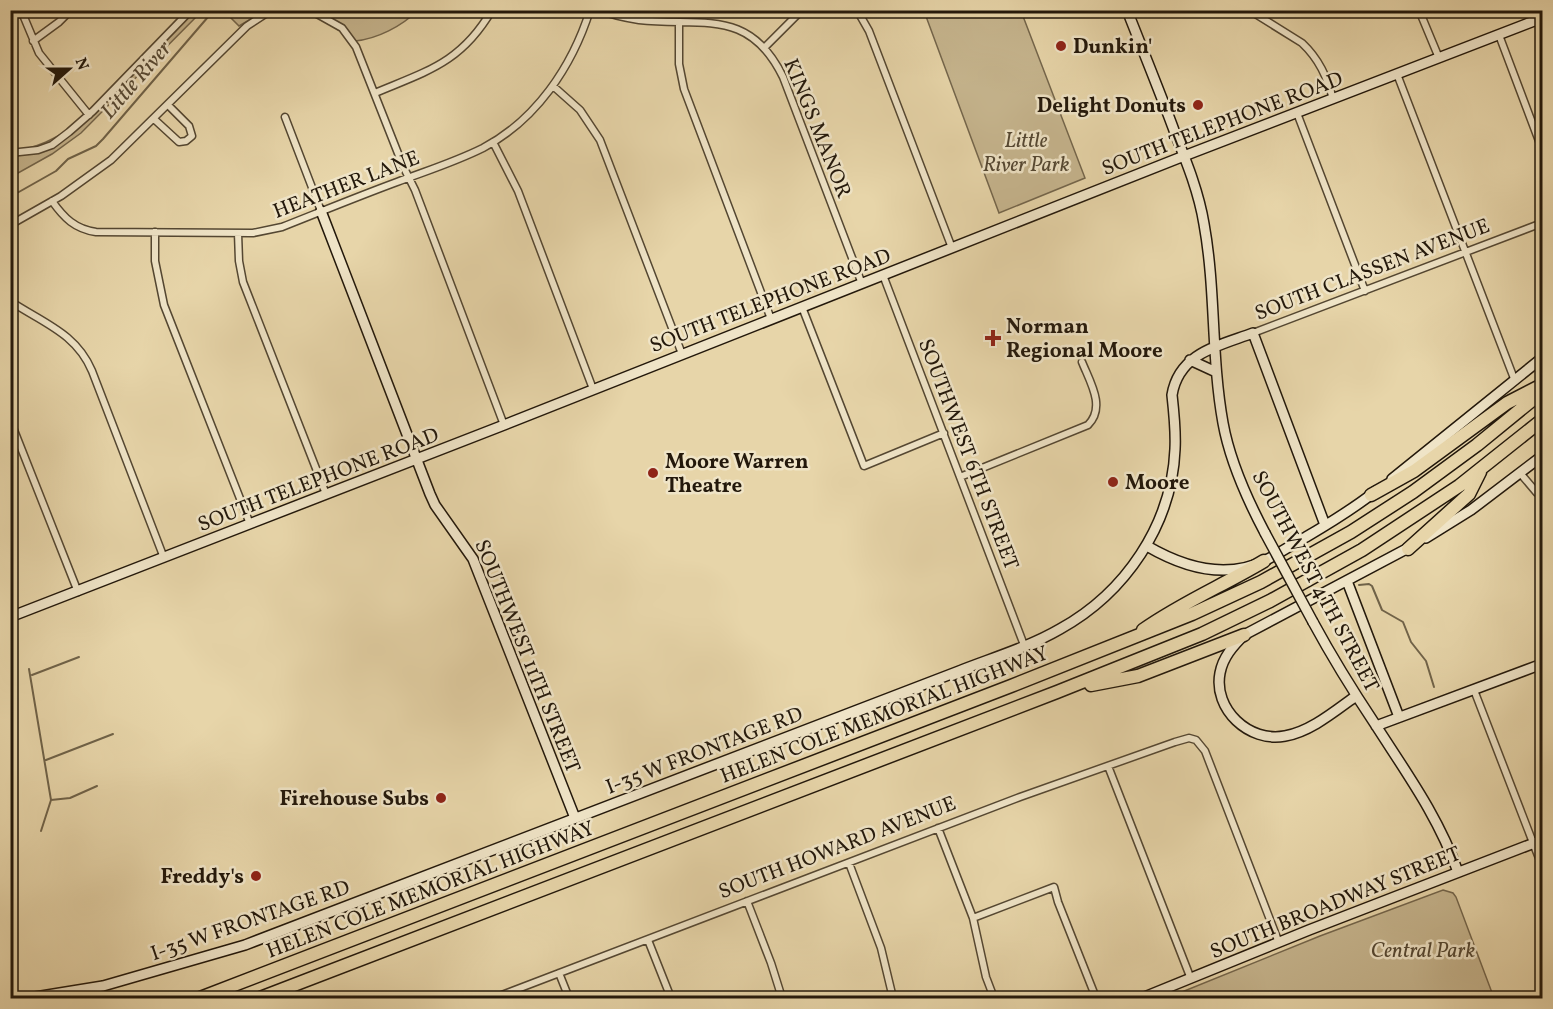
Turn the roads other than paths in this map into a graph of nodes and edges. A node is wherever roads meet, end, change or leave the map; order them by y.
1 (21, 10) edge
2 (71, 10) edge
3 (191, 10) edge
4 (275, 10) edge
5 (304, 10) edge
6 (492, 10) edge
7 (590, 10) edge
8 (599, 10) edge
9 (802, 10) edge
10 (857, 10) edge
11 (1127, 10) edge
12 (1249, 10) edge
13 (1419, 10) edge
14 (1540, 10) edge
15 (1542, 17) edge
16 (679, 22) junction
17 (1499, 35) junction
18 (33, 41) junction
19 (765, 47) junction
20 (1439, 58) junction
21 (1397, 74) junction
22 (553, 86) junction
23 (375, 93) junction
24 (1333, 99) junction
25 (168, 105) junction
26 (1297, 113) junction
27 (89, 115) junction
28 (285, 117) dead end
29 (154, 119) junction
30 (493, 142) junction
31 (1542, 149) edge
32 (10, 153) edge
33 (1184, 156) junction
34 (409, 177) junction
35 (52, 201) junction
36 (321, 211) junction
37 (1542, 223) edge
38 (10, 225) edge
39 (155, 232) junction
40 (238, 233) junction
41 (952, 248) junction
42 (1465, 253) junction
43 (883, 275) junction
44 (862, 284) junction
45 (1365, 291) junction
46 (10, 301) edge
47 (802, 307) junction
48 (771, 319) junction
49 (1252, 333) junction
50 (1215, 347) junction
51 (682, 354) junction
52 (1542, 358) edge
53 (1190, 360) junction
54 (1082, 362) dead end
55 (1216, 372) junction
56 (1515, 381) junction
57 (1542, 385) edge
58 (592, 389) junction
59 (1542, 392) edge
60 (10, 420) edge
61 (1542, 420) edge
62 (504, 425) junction
63 (944, 433) junction
64 (1542, 456) edge
65 (417, 460) junction
66 (1481, 469) junction
67 (1520, 473) junction
68 (960, 477) junction
69 (326, 494) junction
70 (1371, 495) junction
71 (1542, 496) edge
72 (250, 524) junction
73 (1325, 525) junction
74 (1147, 546) junction
75 (1408, 549) junction
76 (164, 558) junction
77 (1264, 561) junction
78 (1347, 581) junction
79 (78, 592) junction
80 (10, 616) edge
81 (1244, 634) junction
82 (1125, 642) junction
83 (1024, 645) junction
84 (1542, 664) edge
85 (1474, 690) junction
86 (1057, 692) junction
87 (1356, 696) junction
88 (1399, 717) junction
89 (1376, 726) junction
90 (1108, 766) junction
91 (575, 818) junction
92 (938, 828) junction
93 (1538, 842) edge
94 (849, 862) junction
95 (1542, 866) edge
96 (1458, 872) junction
97 (747, 901) junction
98 (973, 918) junction
99 (648, 940) junction
100 (1279, 943) junction
101 (559, 973) junction
102 (1191, 979) junction
103 (29, 999) edge
104 (200, 999) edge
105 (260, 999) edge
106 (494, 999) edge
107 (569, 999) edge
108 (671, 999) edge
109 (782, 999) edge
110 (893, 999) edge
111 (994, 999) edge
112 (1096, 999) edge
113 (1142, 999) edge

1 - 18 street
2 - 18 street
3 - 27 street
4 - 25 street
5 - 23 street
6 - 23 street
7 - 22 street, HEATHER LANE
8 - 16 street, KINGS MANOR
9 - 19 street
10 - 41 street
11 - 33 main road, SOUTHWEST 4TH STREET
12 - 24 street
13 - 20 street
14 - 15 street
15 - 17 main road, SOUTH TELEPHONE ROAD
16 - 19 street, KINGS MANOR
16 - 48 street
17 - 20 main road, SOUTH TELEPHONE ROAD
17 - 31 street
18 - 27 street
19 - 44 street, KINGS MANOR
20 - 21 main road, SOUTH TELEPHONE ROAD
21 - 24 main road, SOUTH TELEPHONE ROAD
21 - 42 street
22 - 30 street, HEATHER LANE
22 - 51 street
23 - 34 street
24 - 26 main road, SOUTH TELEPHONE ROAD
25 - 29 street
25 - 29 street
26 - 33 main road, SOUTH TELEPHONE ROAD
26 - 45 street
27 - 32 street
28 - 36 street
29 - 35 street
30 - 34 street, HEATHER LANE
30 - 58 street
33 - 41 main road, SOUTH TELEPHONE ROAD
33 - 50 main road, SOUTHWEST 4TH STREET
34 - 36 street, HEATHER LANE
34 - 62 street
35 - 38 street
35 - 39 street, HEATHER LANE
36 - 40 street, HEATHER LANE
36 - 65 main road, SOUTHWEST 11TH STREET
37 - 42 street, SOUTH CLASSEN AVENUE
39 - 40 street, HEATHER LANE
39 - 72 street
40 - 69 street
41 - 43 main road, SOUTH TELEPHONE ROAD
42 - 45 street, SOUTH CLASSEN AVENUE
42 - 56 street
43 - 44 main road, SOUTH TELEPHONE ROAD
43 - 63 street, SOUTHWEST 6TH STREET
44 - 47 main road, SOUTH TELEPHONE ROAD
45 - 49 street, SOUTH CLASSEN AVENUE
46 - 76 street
47 - 48 main road, SOUTH TELEPHONE ROAD
47 - 63 street
48 - 51 main road, SOUTH TELEPHONE ROAD
49 - 50 main road, SOUTH CLASSEN AVENUE
49 - 73 main road
50 - 53 main road
50 - 55 main road, SOUTHWEST 4TH STREET
51 - 58 main road, SOUTH TELEPHONE ROAD
52 - 56 main road
53 - 55 main road
53 - 74 main road, I-35 W FRONTAGE RD
54 - 68 street
55 - 87 main road, SOUTHWEST 4TH STREET, bridge
56 - 70 main road
57 - 70 highway
58 - 62 main road, SOUTH TELEPHONE ROAD
59 - 82 highway, HELEN COLE MEMORIAL HIGHWAY
60 - 79 street
61 - 66 highway, HELEN COLE MEMORIAL HIGHWAY
62 - 65 main road, SOUTH TELEPHONE ROAD
63 - 68 street, SOUTHWEST 6TH STREET
64 - 67 main road
65 - 69 main road, SOUTH TELEPHONE ROAD
65 - 91 main road, SOUTHWEST 11TH STREET
66 - 75 highway
66 - 86 highway, HELEN COLE MEMORIAL HIGHWAY
67 - 71 street
67 - 75 main road
68 - 83 street, SOUTHWEST 6TH STREET
69 - 72 main road, SOUTH TELEPHONE ROAD
70 - 73 main road
72 - 76 main road, SOUTH TELEPHONE ROAD
73 - 77 main road
74 - 77 main road
74 - 83 main road, I-35 W FRONTAGE RD
75 - 78 main road
76 - 79 main road, SOUTH TELEPHONE ROAD
77 - 82 highway
78 - 81 main road
78 - 88 main road
79 - 80 main road, SOUTH TELEPHONE ROAD
81 - 86 highway
81 - 87 main road
82 - 104 highway, HELEN COLE MEMORIAL HIGHWAY
83 - 91 main road, I-35 W FRONTAGE RD
84 - 85 main road
85 - 88 main road
85 - 93 street
86 - 105 highway, HELEN COLE MEMORIAL HIGHWAY
87 - 89 main road, SOUTHWEST 4TH STREET
88 - 89 main road
89 - 96 main road, SOUTHWEST 4TH STREET
90 - 92 street, SOUTH HOWARD AVENUE
90 - 100 street, SOUTH HOWARD AVENUE
90 - 102 street
91 - 103 main road, I-35 W FRONTAGE RD
92 - 94 street, SOUTH HOWARD AVENUE
92 - 98 street
93 - 95 street
93 - 96 main road, SOUTH BROADWAY STREET
94 - 97 street, SOUTH HOWARD AVENUE
94 - 110 street
96 - 100 main road, SOUTH BROADWAY STREET
97 - 99 street, SOUTH HOWARD AVENUE
97 - 109 street
98 - 111 street
98 - 112 street
99 - 101 street, SOUTH HOWARD AVENUE
99 - 108 street
100 - 102 main road, SOUTH BROADWAY STREET
101 - 106 street, SOUTH HOWARD AVENUE
101 - 107 street
102 - 113 main road, SOUTH BROADWAY STREET

